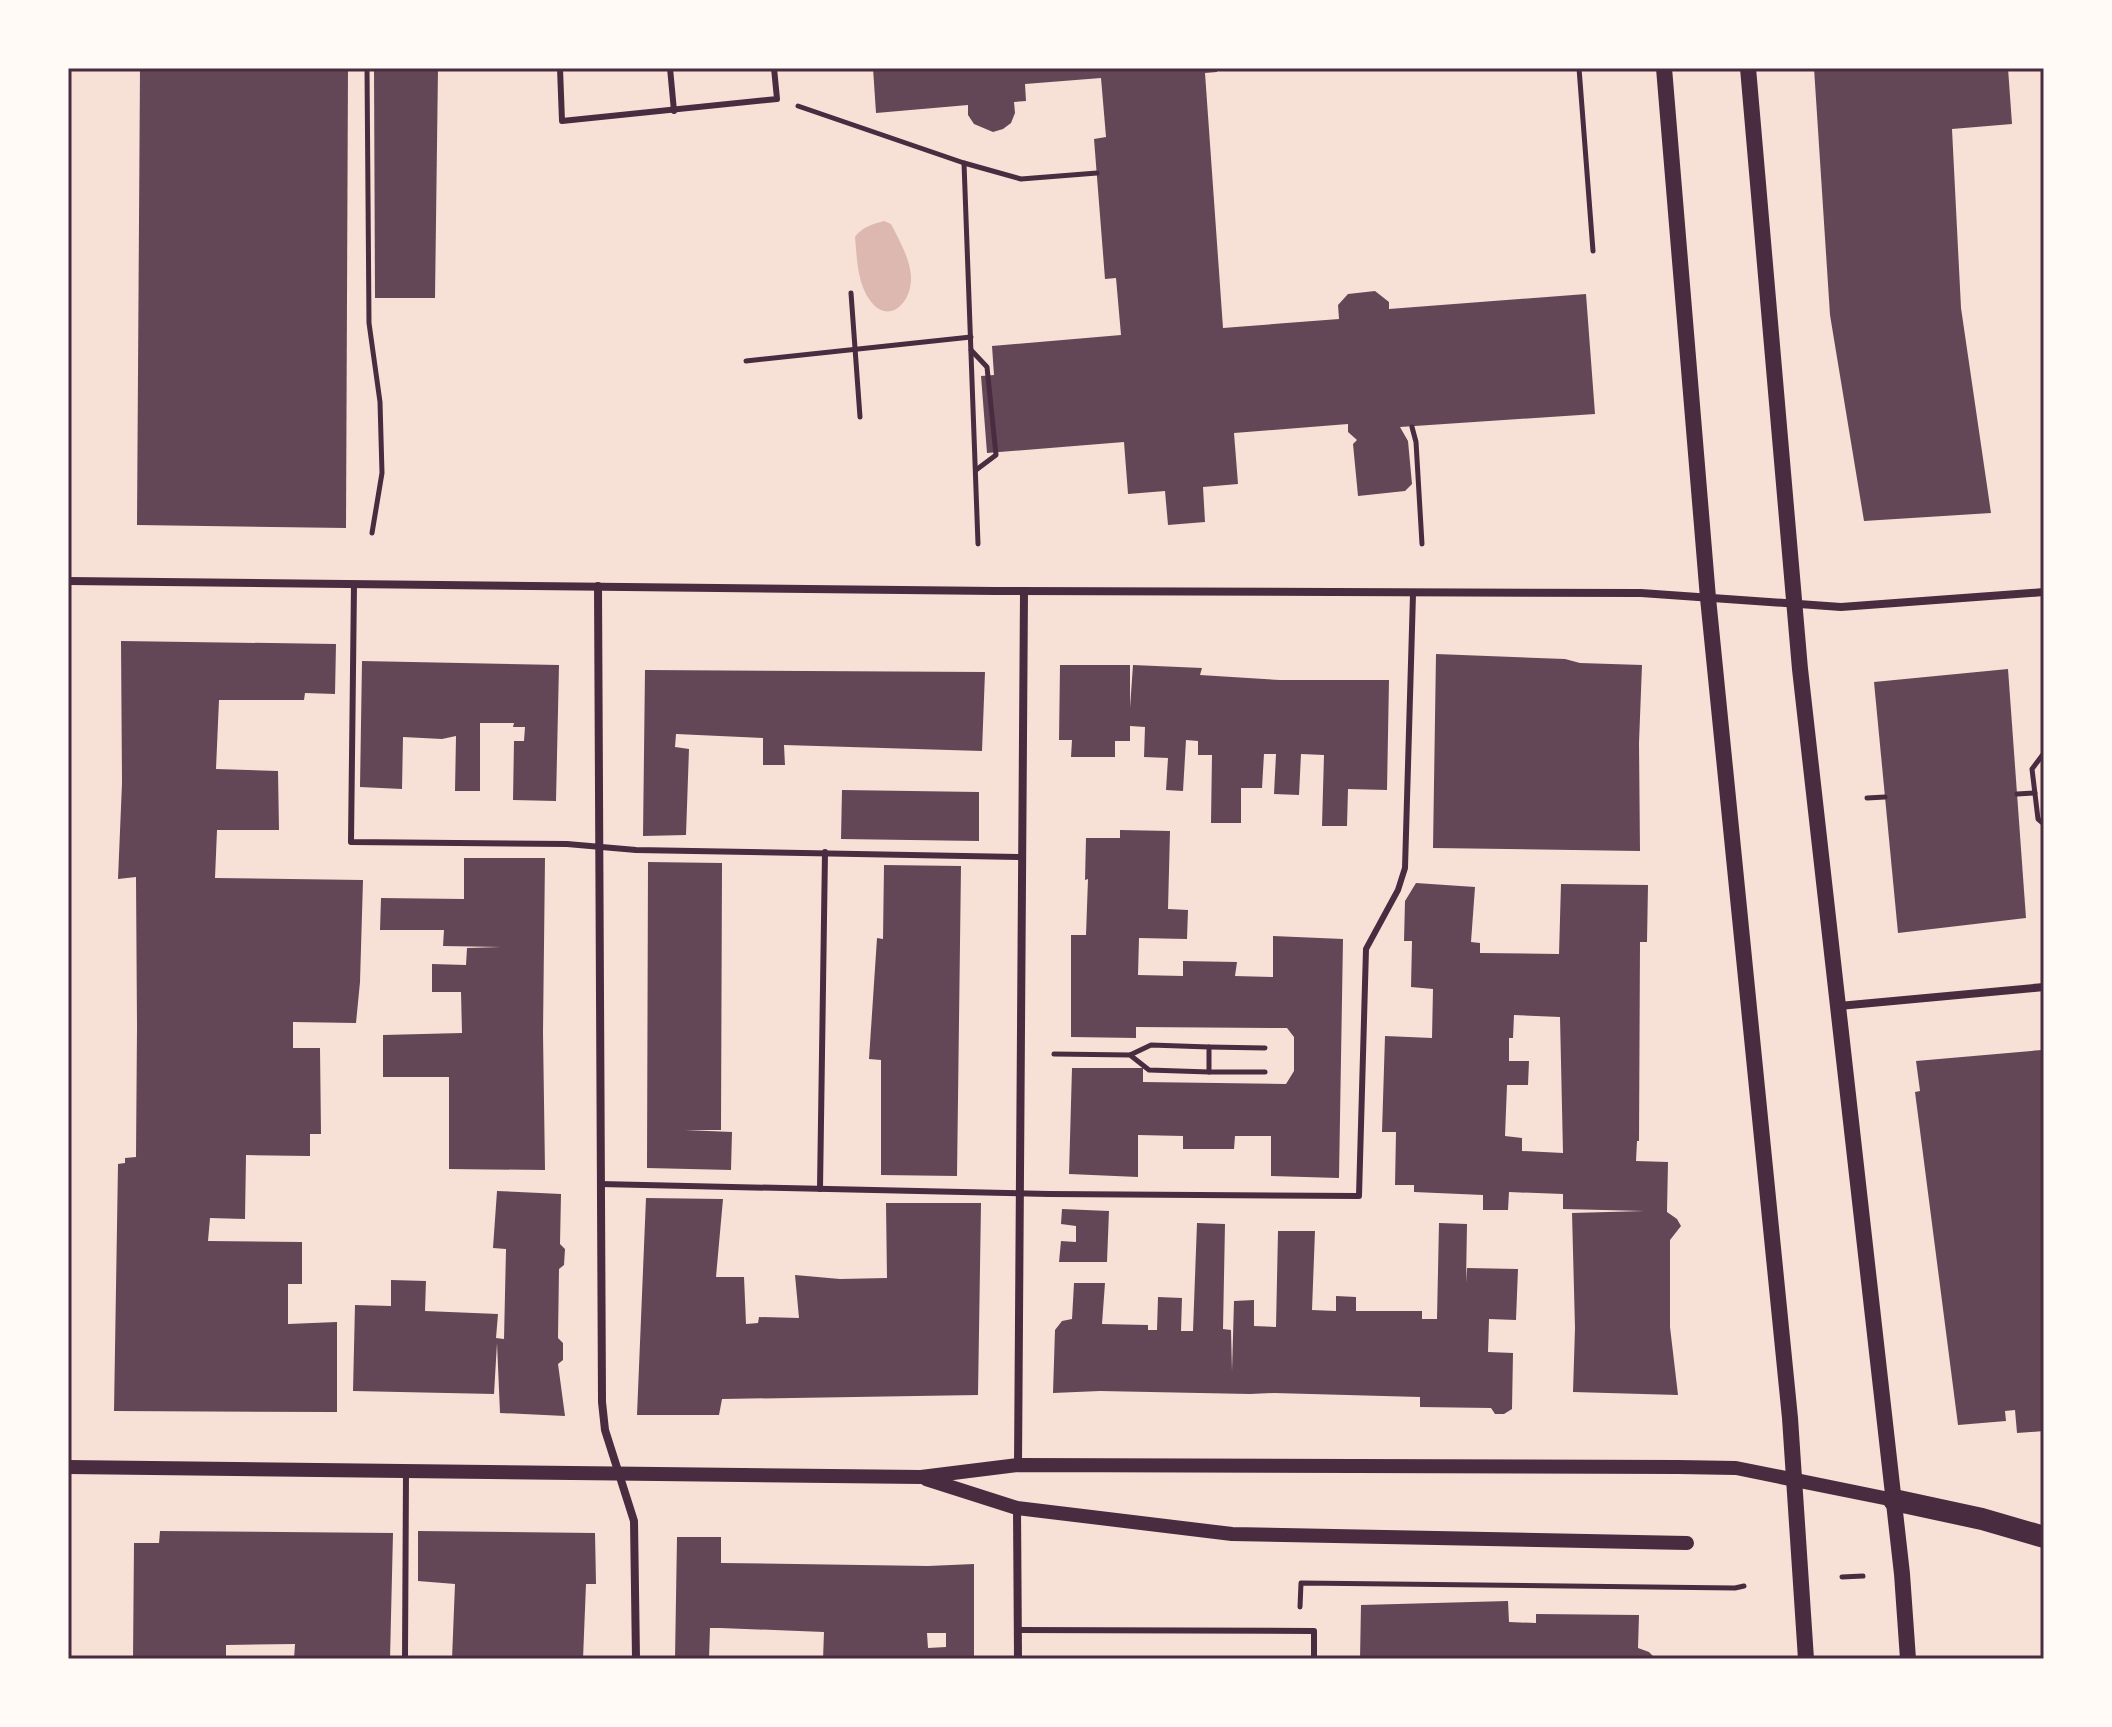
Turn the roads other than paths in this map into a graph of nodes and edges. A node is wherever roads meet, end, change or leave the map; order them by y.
1 (560, 68) edge
2 (670, 68) edge
3 (774, 68) edge
4 (1664, 68) edge
5 (1748, 68) edge
6 (674, 111) junction
7 (68, 581) edge
8 (354, 584) junction
9 (598, 586) junction
10 (1024, 591) junction
11 (2044, 592) edge
12 (1413, 594) junction
13 (1708, 598) junction
14 (1796, 606) junction
15 (600, 846) junction
16 (825, 852) junction
17 (1022, 857) junction
18 (2044, 987) edge
19 (1839, 1006) junction
20 (600, 1184) junction
21 (820, 1189) junction
22 (1019, 1193) junction
23 (1018, 1465) junction
24 (68, 1467) edge
25 (406, 1472) junction
26 (617, 1474) junction
27 (921, 1477) junction
28 (1795, 1478) junction
29 (1894, 1500) junction
30 (1017, 1508) junction
31 (2044, 1537) edge
32 (1687, 1543) dead end
33 (1018, 1630) junction
34 (405, 1659) edge
35 (636, 1659) edge
36 (1018, 1659) edge
37 (1314, 1659) edge
38 (1806, 1659) edge
39 (1908, 1659) edge

1 - 6 lane
2 - 6 lane
3 - 6 lane
4 - 13 main road
5 - 14 main road
7 - 8 street
8 - 9 street
8 - 15 lane
9 - 10 street
9 - 15 street
10 - 12 street
10 - 17 street
11 - 14 street
12 - 13 street
12 - 22 lane
13 - 14 street
13 - 28 main road
14 - 19 main road
15 - 16 lane
15 - 20 street
16 - 17 lane
16 - 21 lane
17 - 22 street
18 - 19 street
19 - 29 main road
20 - 21 lane
20 - 26 street
21 - 22 lane
22 - 23 street
23 - 27 street
23 - 28 street
24 - 25 street
25 - 26 street
25 - 34 lane
26 - 27 street
26 - 35 street
27 - 30 street
28 - 29 street
28 - 38 main road
29 - 31 highway
29 - 39 main road
30 - 32 street
30 - 33 street
33 - 36 street
33 - 37 lane

